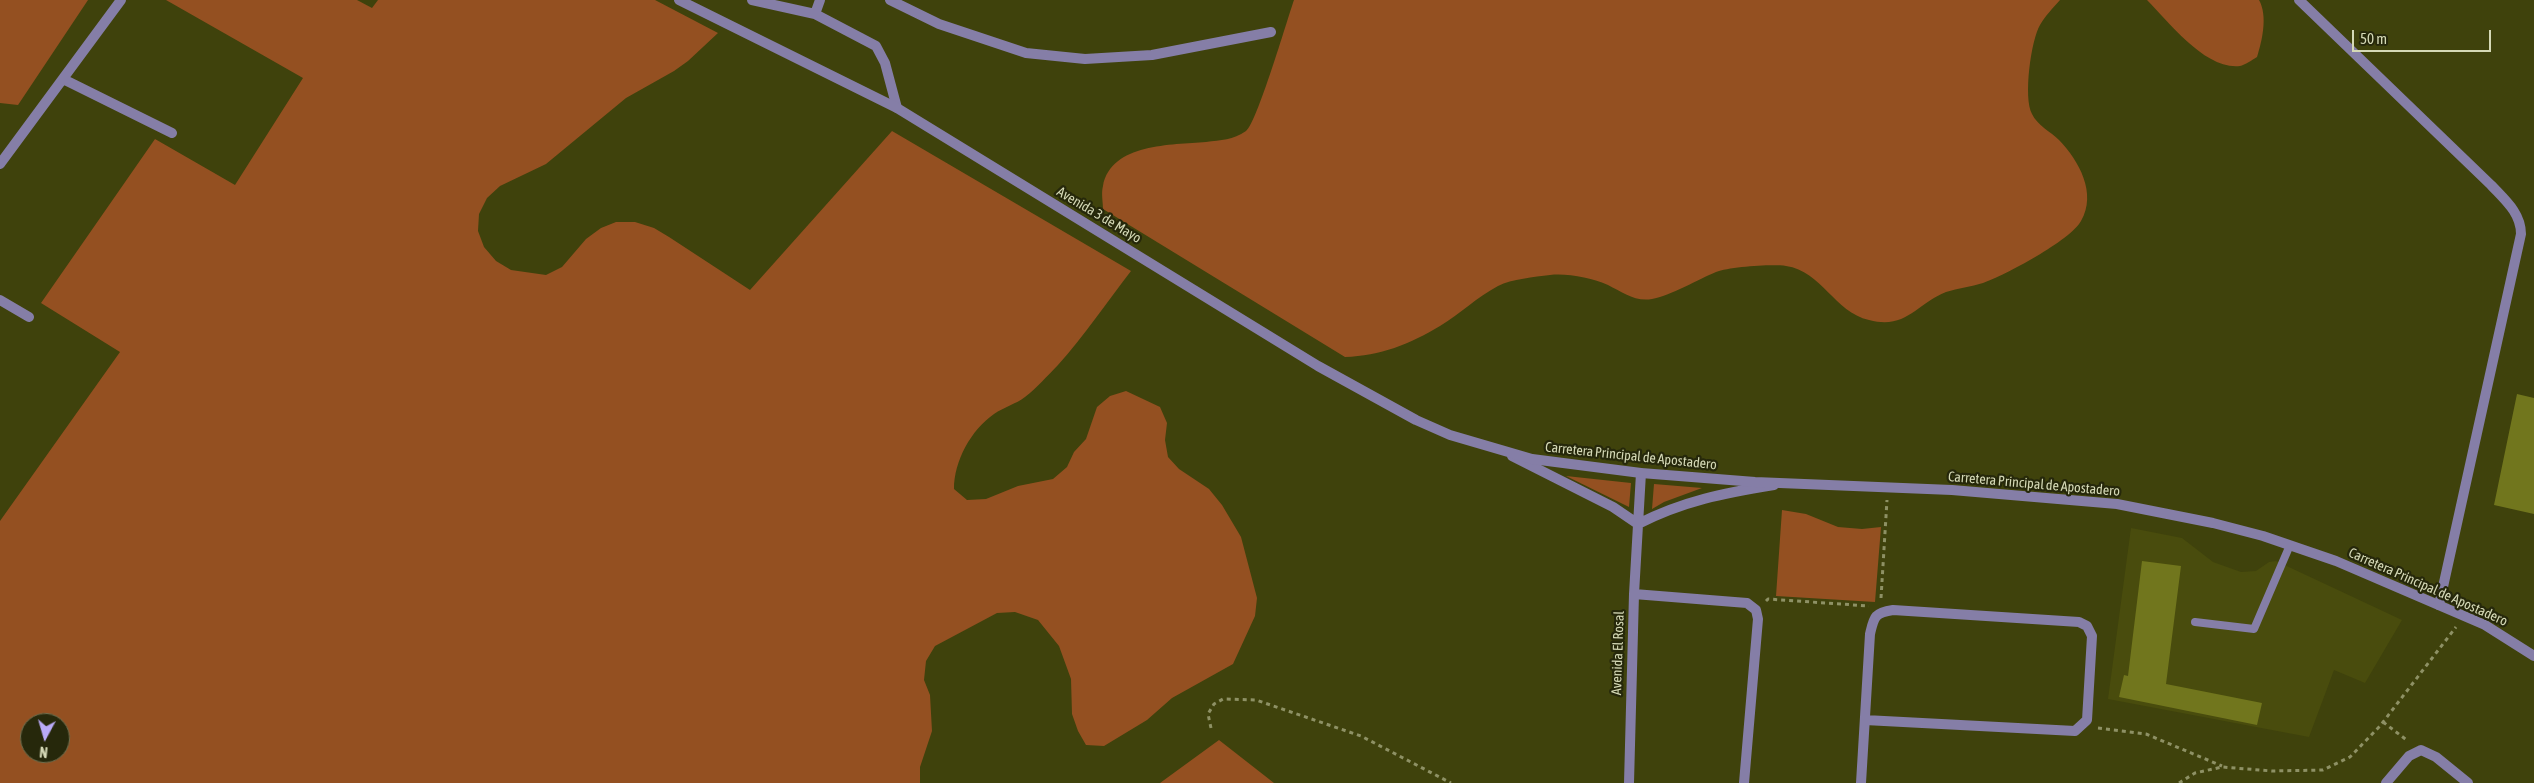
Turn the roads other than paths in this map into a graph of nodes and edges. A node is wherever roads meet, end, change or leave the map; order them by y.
1 (121, 0) edge
2 (679, 0) edge
3 (752, 0) edge
4 (820, 0) edge
5 (890, 0) edge
6 (2299, 0) edge
7 (815, 14) junction
8 (1271, 32) dead end
9 (62, 79) junction
10 (897, 108) junction
11 (172, 133) dead end
12 (0, 164) edge
13 (0, 300) edge
14 (29, 317) dead end
15 (1504, 452) junction
16 (1641, 473) junction
17 (1781, 484) junction
18 (1638, 524) junction
19 (2290, 545) junction
20 (1634, 594) junction
21 (2439, 605) junction
22 (2195, 622) dead end
23 (2532, 652) edge
24 (1865, 720) junction
25 (1629, 783) edge
26 (1744, 783) edge
27 (1862, 783) edge
28 (2386, 783) edge
29 (2468, 783) edge

1 - 9 street
2 - 10 street, Avenida 3 de Mayo
3 - 7 street
4 - 7 street
5 - 8 street
6 - 21 street
7 - 10 street
9 - 11 street
9 - 12 street
10 - 15 street, Avenida 3 de Mayo
13 - 14 street
15 - 16 street, Carretera Principal de Apostadero
15 - 18 street
16 - 17 street, Carretera Principal de Apostadero
16 - 18 street, Avenida El Rosal
17 - 18 street
17 - 19 street, Carretera Principal de Apostadero
18 - 20 street, Avenida El Rosal
19 - 21 street, Carretera Principal de Apostadero
19 - 22 lane
20 - 25 street, Avenida El Rosal
20 - 26 street
21 - 23 street, Carretera Principal de Apostadero
24 - 24 street
24 - 27 street
28 - 29 street

